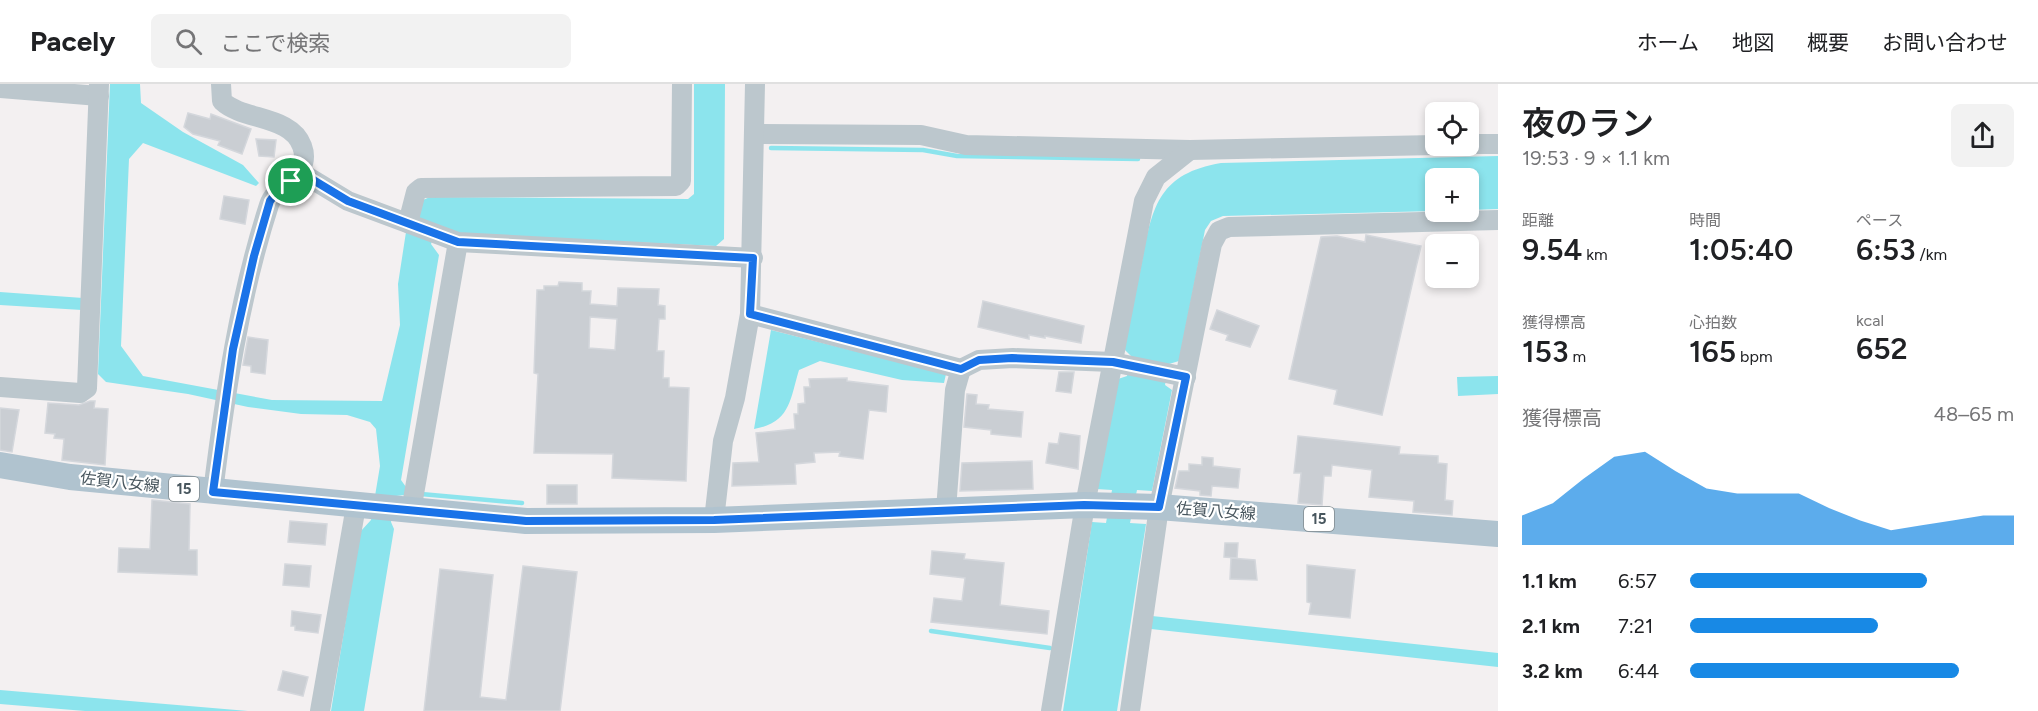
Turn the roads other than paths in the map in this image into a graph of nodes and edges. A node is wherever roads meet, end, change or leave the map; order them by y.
1 (221, 84) edge
2 (682, 84) edge
3 (755, 84) edge
4 (0, 88) edge
5 (99, 90) edge
6 (754, 134) junction
7 (1479, 144) edge
8 (1498, 144) edge
9 (1425, 145) edge
10 (1190, 150) junction
11 (300, 172) junction
12 (1498, 220) edge
13 (423, 229) junction
14 (458, 242) junction
15 (753, 258) junction
16 (750, 314) junction
17 (1113, 362) junction
18 (961, 369) junction
19 (1186, 377) junction
20 (0, 387) edge
21 (0, 465) edge
22 (213, 492) junction
23 (1095, 505) junction
24 (363, 506) junction
25 (1149, 507) junction
26 (404, 510) junction
27 (946, 510) junction
28 (714, 520) junction
29 (1498, 534) edge
30 (320, 711) edge
31 (1051, 711) edge
32 (1130, 711) edge

1 - 11 street
2 - 13 street
3 - 6 street
4 - 5 street
5 - 20 street
6 - 10 street
6 - 15 street
7 - 8 street
9 - 10 street
10 - 17 street
11 - 13 street
11 - 22 street
12 - 19 street
13 - 14 street
14 - 15 street
14 - 26 street
15 - 16 street
16 - 18 street
16 - 28 street
17 - 18 street
17 - 19 street
17 - 23 street
18 - 27 street
19 - 25 street
21 - 22 main road, 佐賀八女線 / 15
22 - 24 main road, 佐賀八女線 / 15
23 - 25 main road, 佐賀八女線 / 15
23 - 27 main road, 佐賀八女線 / 15
23 - 31 street
24 - 26 main road, 佐賀八女線 / 15
24 - 30 street
25 - 29 main road, 佐賀八女線 / 15
25 - 32 street
26 - 28 main road, 佐賀八女線 / 15
27 - 28 main road, 佐賀八女線 / 15

